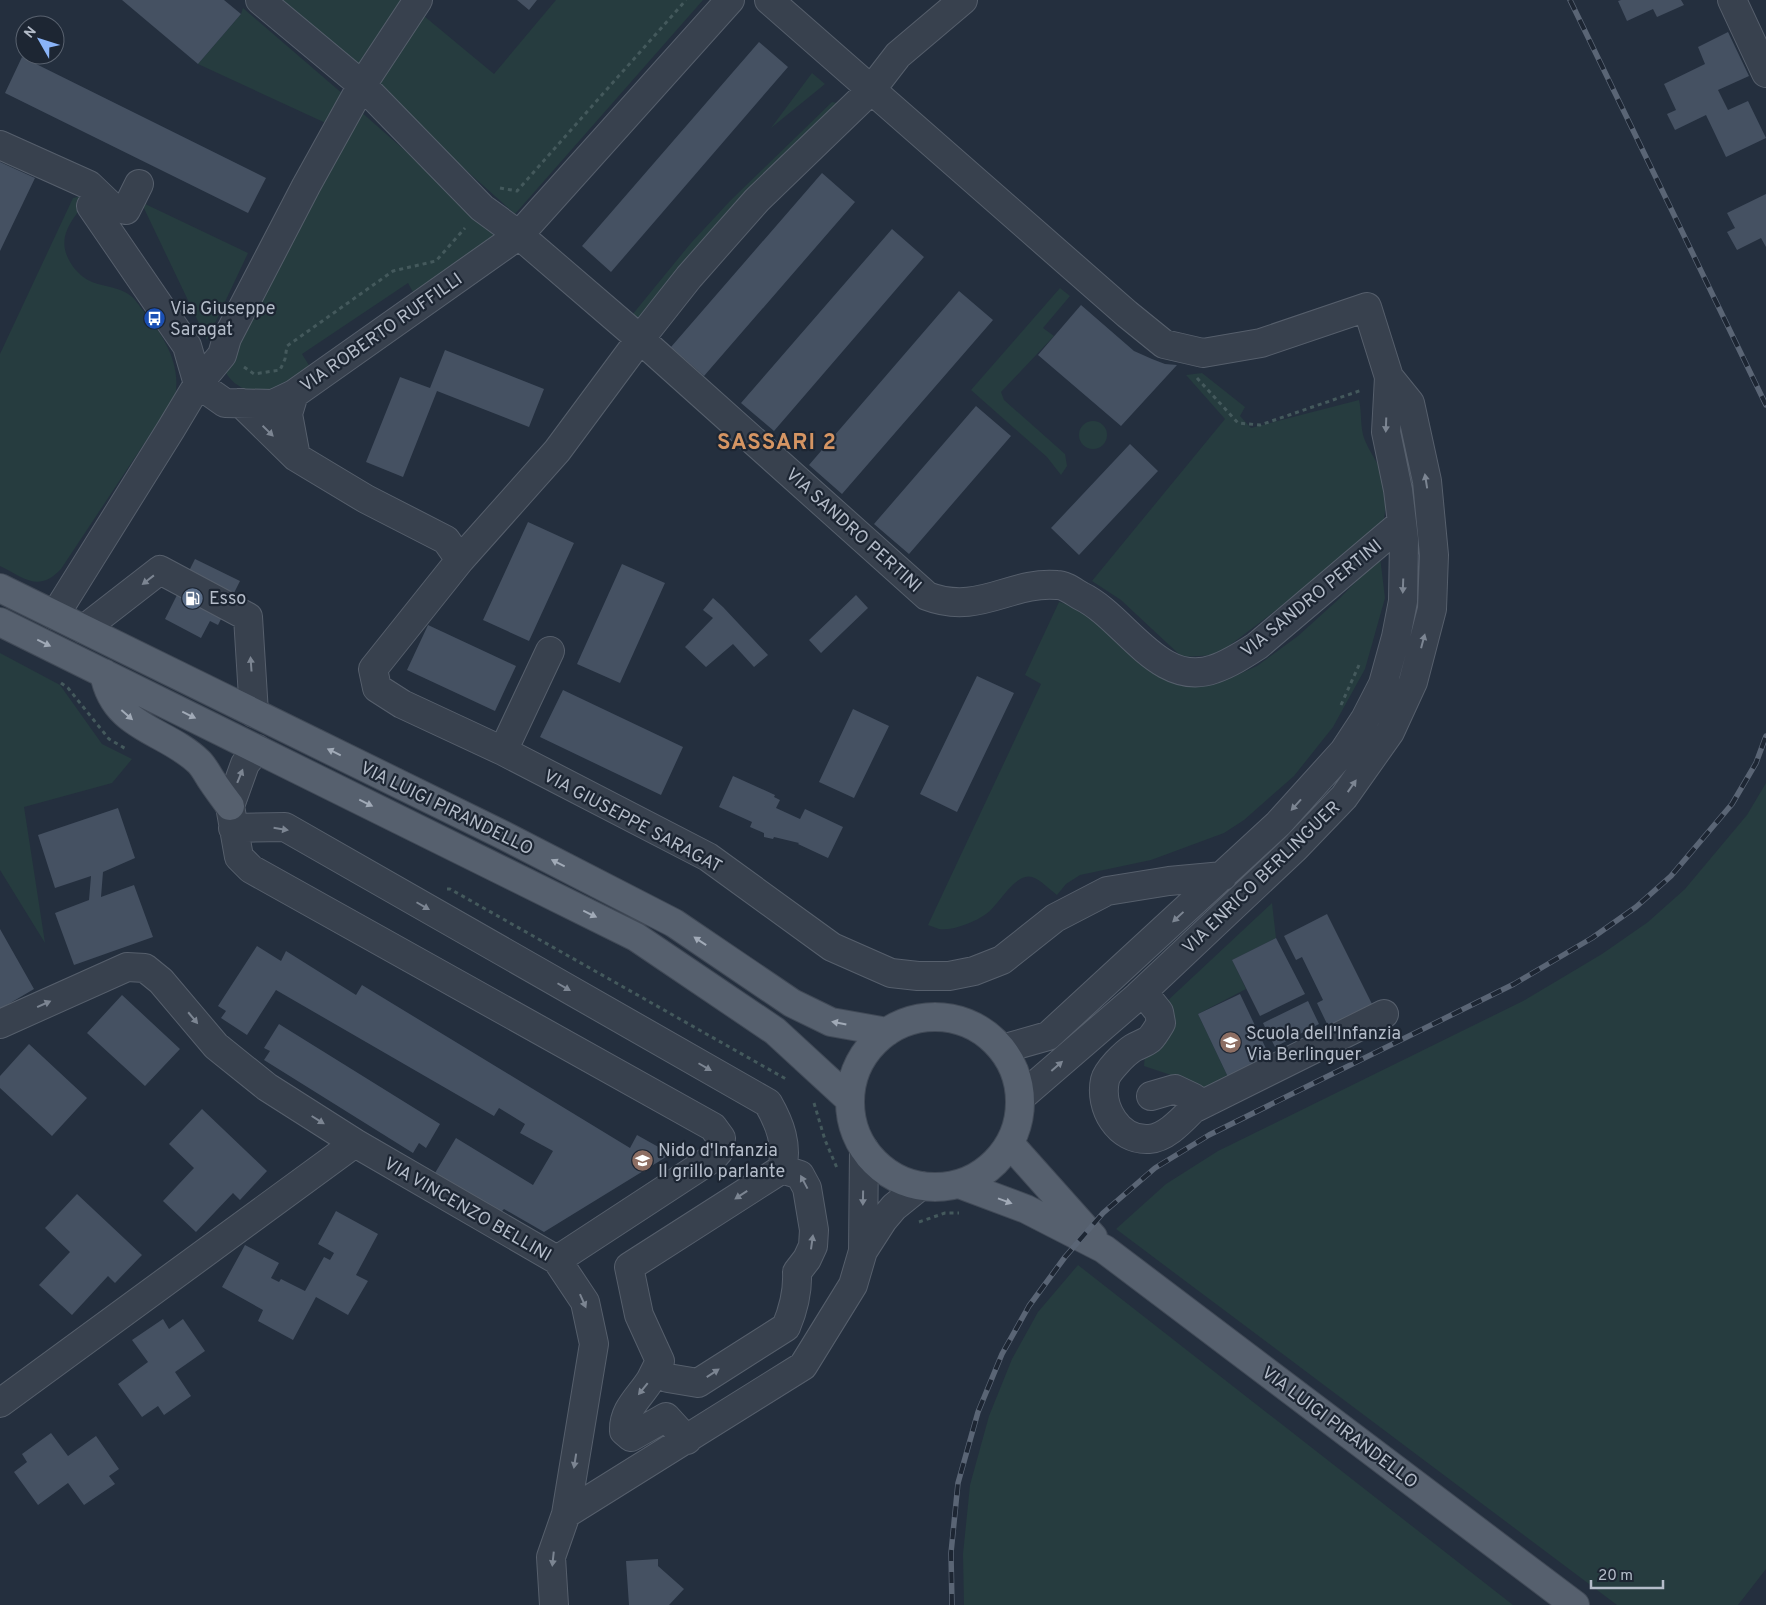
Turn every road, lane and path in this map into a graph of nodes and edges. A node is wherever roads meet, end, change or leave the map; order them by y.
1 (260, 0) edge
2 (418, 0) edge
3 (730, 0) edge
4 (769, 0) edge
5 (963, 0) edge
6 (1732, 0) edge
7 (1766, 73) edge
8 (362, 85) junction
9 (871, 90) junction
10 (0, 146) edge
11 (139, 184) dead end
12 (101, 211) junction
13 (519, 235) junction
14 (640, 339) junction
15 (1195, 375) dead end
16 (1379, 382) junction
17 (198, 384) junction
18 (294, 394) junction
19 (241, 403) junction
20 (296, 457) junction
21 (1402, 524) junction
22 (460, 560) junction
23 (0, 588) edge
24 (54, 615) junction
25 (0, 622) edge
26 (84, 630) junction
27 (550, 651) dead end
28 (1363, 658) dead end
29 (104, 673) junction
30 (1339, 709) dead end
31 (254, 713) junction
32 (257, 749) junction
33 (503, 752) junction
34 (231, 817) junction
35 (1223, 876) junction
36 (1138, 996) junction
37 (1384, 1014) dead end
38 (0, 1024) edge
39 (887, 1032) junction
40 (1002, 1049) junction
41 (1151, 1096) dead end
42 (1020, 1098) junction
43 (850, 1100) junction
44 (1193, 1109) junction
45 (354, 1142) junction
46 (1010, 1144) junction
47 (864, 1149) junction
48 (782, 1169) junction
49 (959, 1184) junction
50 (920, 1186) junction
51 (963, 1213) dead end
52 (883, 1220) junction
53 (1104, 1249) junction
54 (863, 1251) junction
55 (557, 1260) junction
56 (668, 1378) dead end
57 (0, 1403) edge
58 (686, 1440) junction
59 (566, 1514) junction
60 (554, 1605) edge
61 (1575, 1605) edge

1 - 8 street
2 - 8 street
3 - 13 street, VIA ROBERTO RUFFILLI
4 - 9 street
5 - 9 street
6 - 7 street
8 - 13 street
8 - 17 street
9 - 14 street
9 - 16 street, VIA ENRICO BERLINGUER
10 - 12 street
11 - 12 street
12 - 17 street
13 - 14 street, VIA SANDRO PERTINI
13 - 18 street, VIA ROBERTO RUFFILLI
14 - 21 street, VIA SANDRO PERTINI
14 - 22 street
15 - 16 path
16 -> 21 street, VIA ENRICO BERLINGUER
36 -> 16 street, VIA ENRICO BERLINGUER
17 - 19 street, VIA ROBERTO RUFFILLI
17 - 24 street
18 - 19 street, VIA ROBERTO RUFFILLI
18 - 20 street
19 -> 20 street
20 - 22 street
21 -> 35 street, VIA ENRICO BERLINGUER
22 - 33 street, VIA GIUSEPPE SARAGAT
23 - 24 main road, VIA LUIGI PIRANDELLO
24 - 26 main road, VIA LUIGI PIRANDELLO
25 -> 29 main road, VIA LUIGI PIRANDELLO
26 - 31 main road, VIA LUIGI PIRANDELLO
31 -> 26 street
27 - 33 street
28 - 30 path
29 -> 32 main road, VIA LUIGI PIRANDELLO
29 -> 34 main road
39 -> 31 main road, VIA LUIGI PIRANDELLO
34 -> 32 street
32 -> 43 main road, VIA LUIGI PIRANDELLO
33 - 35 street, VIA GIUSEPPE SARAGAT
34 -> 48 street
34 - 55 street
35 -> 40 street, VIA ENRICO BERLINGUER
42 -> 36 street, VIA ENRICO BERLINGUER
36 - 44 street
37 - 44 street
38 -> 45 street, VIA VINCENZO BELLINI
39 - 40 main road
39 - 43 main road
40 - 42 main road
41 - 44 street
42 - 46 main road
43 - 47 main road
45 - 55 street, VIA VINCENZO BELLINI
45 - 57 street
46 - 49 main road
46 - 53 main road, VIA LUIGI PIRANDELLO
47 - 50 main road
47 -> 54 street
56 -> 48 street
48 -> 58 street
49 - 50 main road
49 -> 53 main road, VIA LUIGI PIRANDELLO
50 - 52 street
51 - 52 path
52 - 54 street
53 - 61 main road, VIA LUIGI PIRANDELLO
54 - 58 street
55 -> 59 street, VIA VINCENZO BELLINI
58 - 59 street
59 -> 60 street, VIA VINCENZO BELLINI

